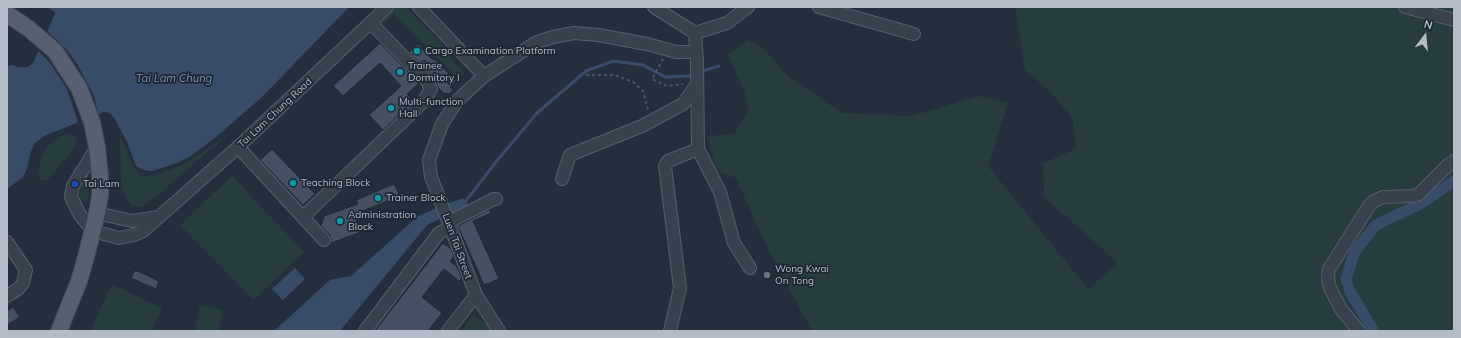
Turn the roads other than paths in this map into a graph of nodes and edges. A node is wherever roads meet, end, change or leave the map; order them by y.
1 (388, 7) edge
2 (419, 7) edge
3 (654, 7) edge
4 (748, 7) edge
5 (819, 7) edge
6 (1406, 7) edge
7 (7, 14) edge
8 (1454, 20) edge
9 (371, 23) junction
10 (695, 34) junction
11 (914, 34) dead end
12 (697, 56) junction
13 (484, 76) junction
14 (697, 84) junction
15 (97, 146) junction
16 (238, 147) junction
17 (698, 149) junction
18 (1454, 161) edge
19 (562, 179) dead end
20 (496, 199) dead end
21 (97, 213) junction
22 (160, 216) junction
23 (303, 217) junction
24 (449, 222) junction
25 (93, 231) junction
26 (324, 240) dead end
27 (7, 242) edge
28 (750, 268) dead end
29 (476, 295) junction
30 (7, 296) edge
31 (59, 331) edge
32 (365, 331) edge
33 (448, 331) edge
34 (499, 331) edge
35 (670, 331) edge
36 (1359, 331) edge

1 - 9 street, Tai Lam Chung Road
2 - 13 street
3 - 10 street
4 - 10 street
5 - 11 street
6 - 8 street
7 - 15 main road
9 - 16 street, Tai Lam Chung Road
9 - 23 street
10 - 12 street
12 - 13 street, Luen Tai Street
12 - 14 street
13 - 24 street, Luen Tai Street
14 - 17 street
14 - 19 street
15 - 21 main road
15 - 25 street
16 - 22 street, Tai Lam Chung Road
16 - 23 street
17 - 28 street
17 - 35 street
18 - 36 street
20 - 24 street
21 - 22 street
21 - 25 main road
22 - 25 street, Tai Lam Chung Road
23 - 26 street
24 - 29 street, Luen Tai Street
24 - 32 street
25 - 31 main road
27 - 30 street
29 - 33 street
29 - 34 street, Luen Tai Street

